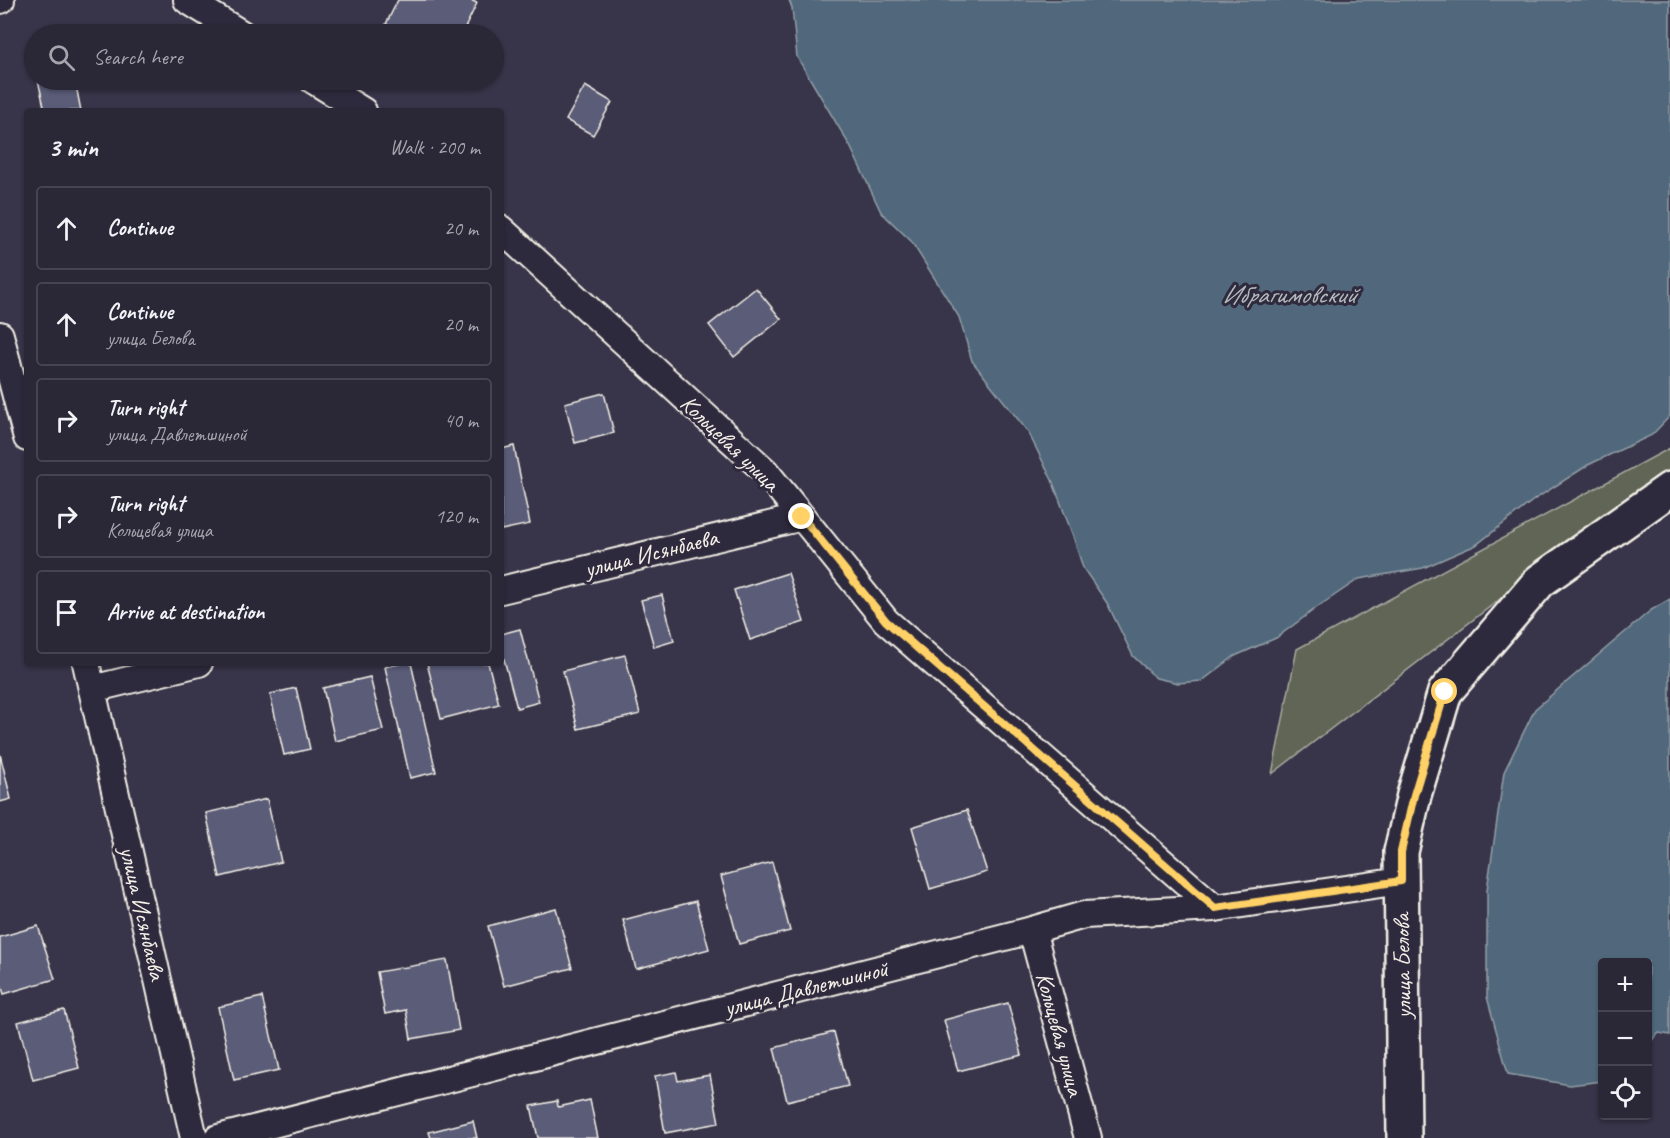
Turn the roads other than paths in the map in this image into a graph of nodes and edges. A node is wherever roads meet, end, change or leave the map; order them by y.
1 (188, 0) edge
2 (226, 24) edge
3 (329, 90) edge
4 (358, 108) edge
5 (504, 232) edge
6 (0, 335) edge
7 (24, 427) edge
8 (1670, 489) edge
9 (802, 517) junction
10 (504, 589) edge
11 (87, 666) edge
12 (187, 666) edge
13 (92, 689) junction
14 (1401, 881) junction
15 (1215, 908) junction
16 (1032, 930) junction
17 (194, 1138) edge
18 (218, 1138) edge
19 (1088, 1138) edge
20 (1404, 1138) edge

1 - 2 street
3 - 4 street
5 - 9 street, Кольцевая улица
6 - 7 street
8 - 14 main road, улица Белова
9 - 10 street, улица Исянбаева
9 - 15 street, Кольцевая улица
11 - 13 street, улица Исянбаева
12 - 13 street
13 - 17 street, улица Исянбаева
14 - 15 street, улица Давлетшиной
14 - 20 main road, улица Белова
15 - 16 street, улица Давлетшиной
16 - 18 street, улица Давлетшиной
16 - 19 street, Кольцевая улица

